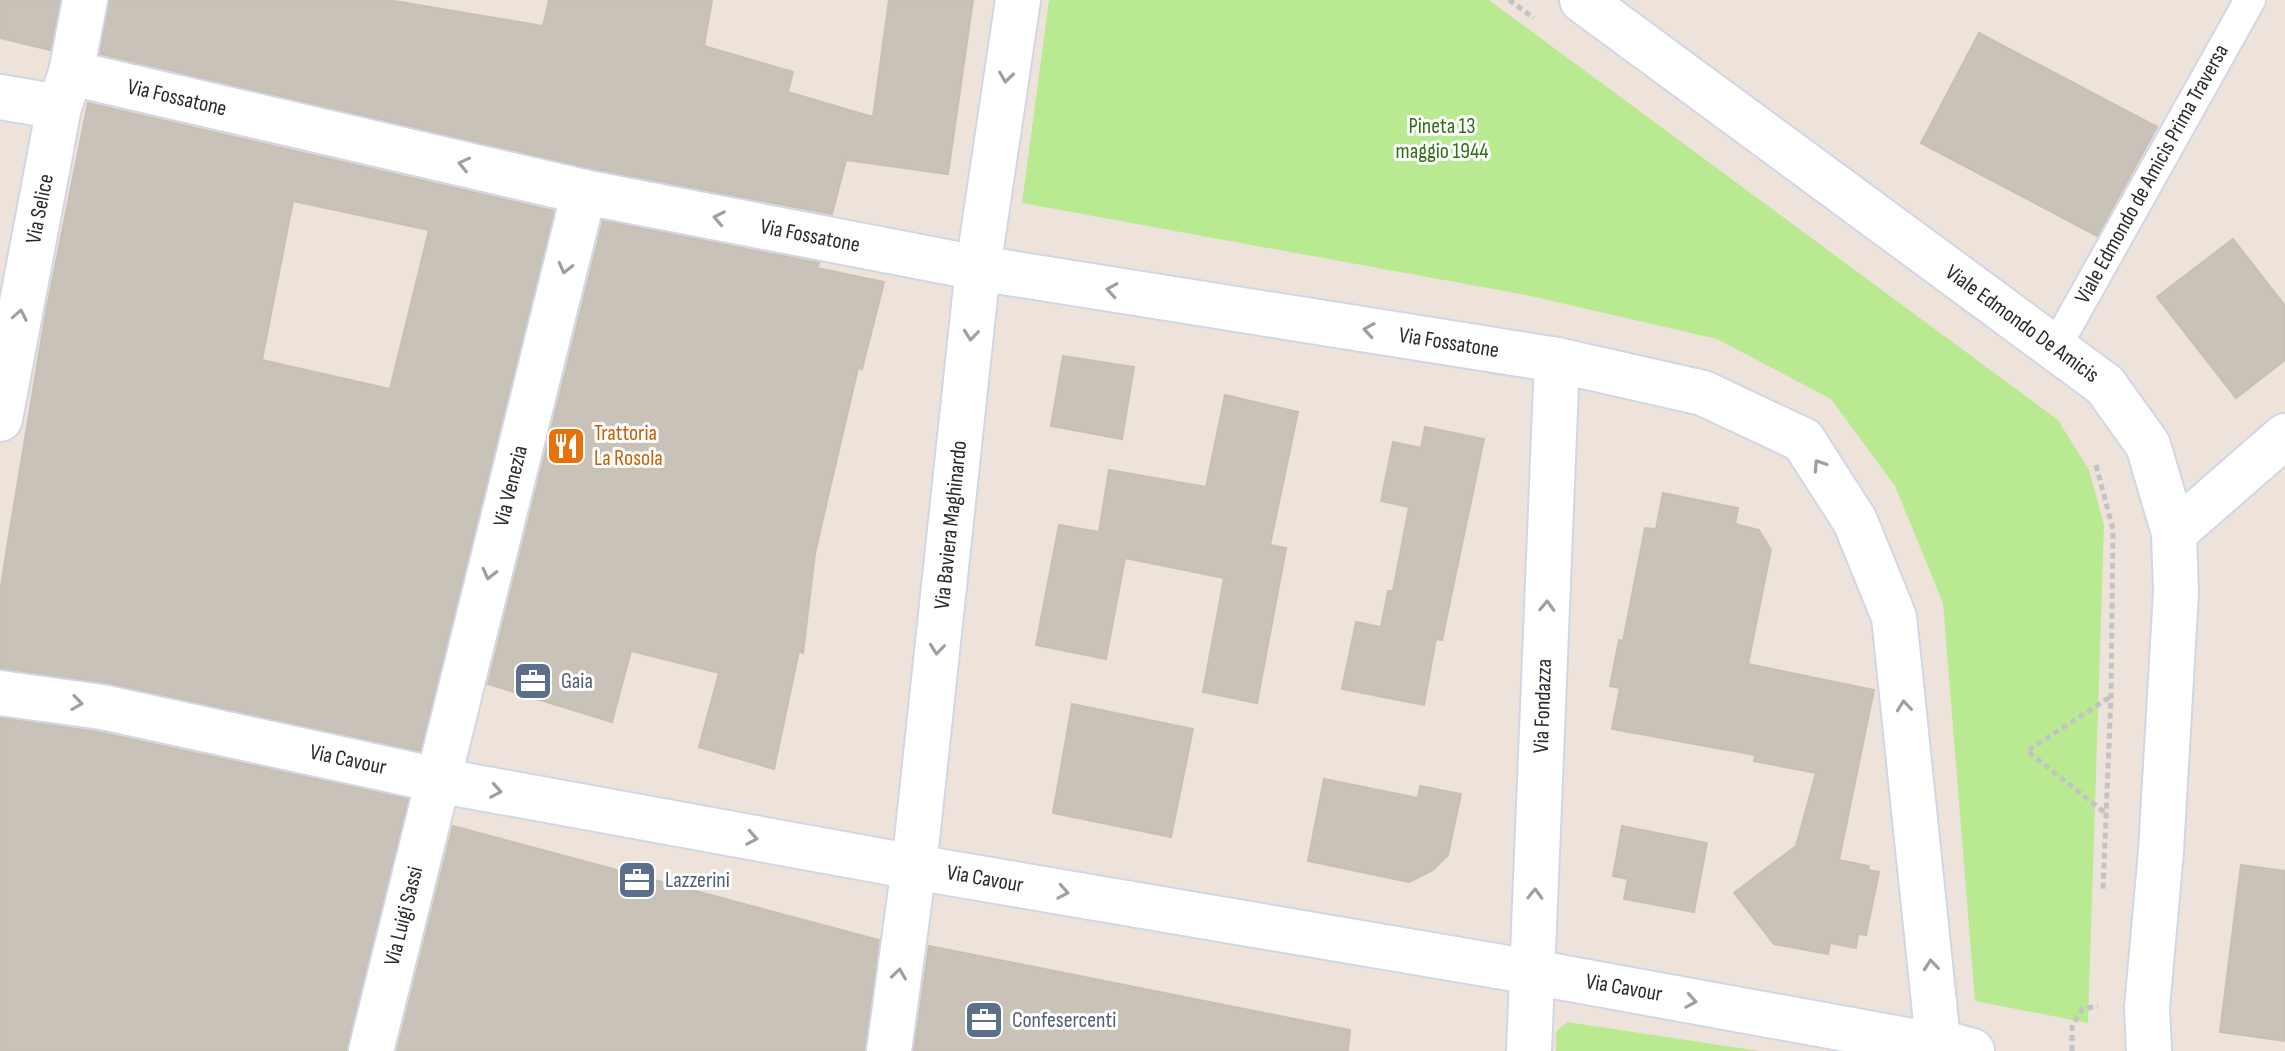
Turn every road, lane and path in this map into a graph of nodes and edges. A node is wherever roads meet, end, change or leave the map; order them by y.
1 (85, 0) edge
2 (1018, 0) edge
3 (1509, 0) edge
4 (1582, 0) edge
5 (2250, 0) edge
6 (1535, 18) dead end
7 (65, 90) junction
8 (0, 97) edge
9 (584, 192) junction
10 (978, 268) junction
11 (2055, 348) junction
12 (1557, 360) junction
13 (0, 419) edge
14 (2285, 436) edge
15 (2089, 453) dead end
16 (2174, 533) junction
17 (0, 693) edge
18 (2111, 696) junction
19 (437, 780) junction
20 (2105, 813) junction
21 (914, 867) junction
22 (2102, 902) dead end
23 (1532, 972) junction
24 (2099, 1005) dead end
25 (1931, 1047) edge
26 (371, 1051) edge
27 (889, 1051) edge
28 (1529, 1051) edge
29 (2072, 1051) edge
30 (2149, 1051) edge

1 - 7 street, Via Selice
2 -> 10 street, Via Baviera Maghinardo
3 - 6 path
4 - 11 street, Viale Edmondo De Amicis
5 - 11 lane, Viale Edmondo de Amicis Prima Traversa
7 - 8 street, Via Fossatone
9 -> 7 street, Via Fossatone
13 -> 7 street, Via Selice
10 -> 9 street, Via Fossatone
9 -> 19 street, Via Venezia
12 -> 10 street, Via Fossatone
10 -> 21 street, Via Baviera Maghinardo
11 - 16 street, Viale Edmondo De Amicis
23 -> 12 street, Via Fondazza
25 -> 12 street
14 - 16 street
15 - 18 path
16 - 30 street, Viale Edmondo De Amicis
17 -> 19 street, Via Cavour
18 - 20 path
18 - 20 path
19 -> 21 street, Via Cavour
19 - 26 street, Via Luigi Sassi
20 - 22 path
21 -> 23 street, Via Cavour
27 -> 21 street, Via Baviera Maghinardo
23 -> 25 street, Via Cavour
23 - 28 street, Via Fondazza
24 - 29 path

